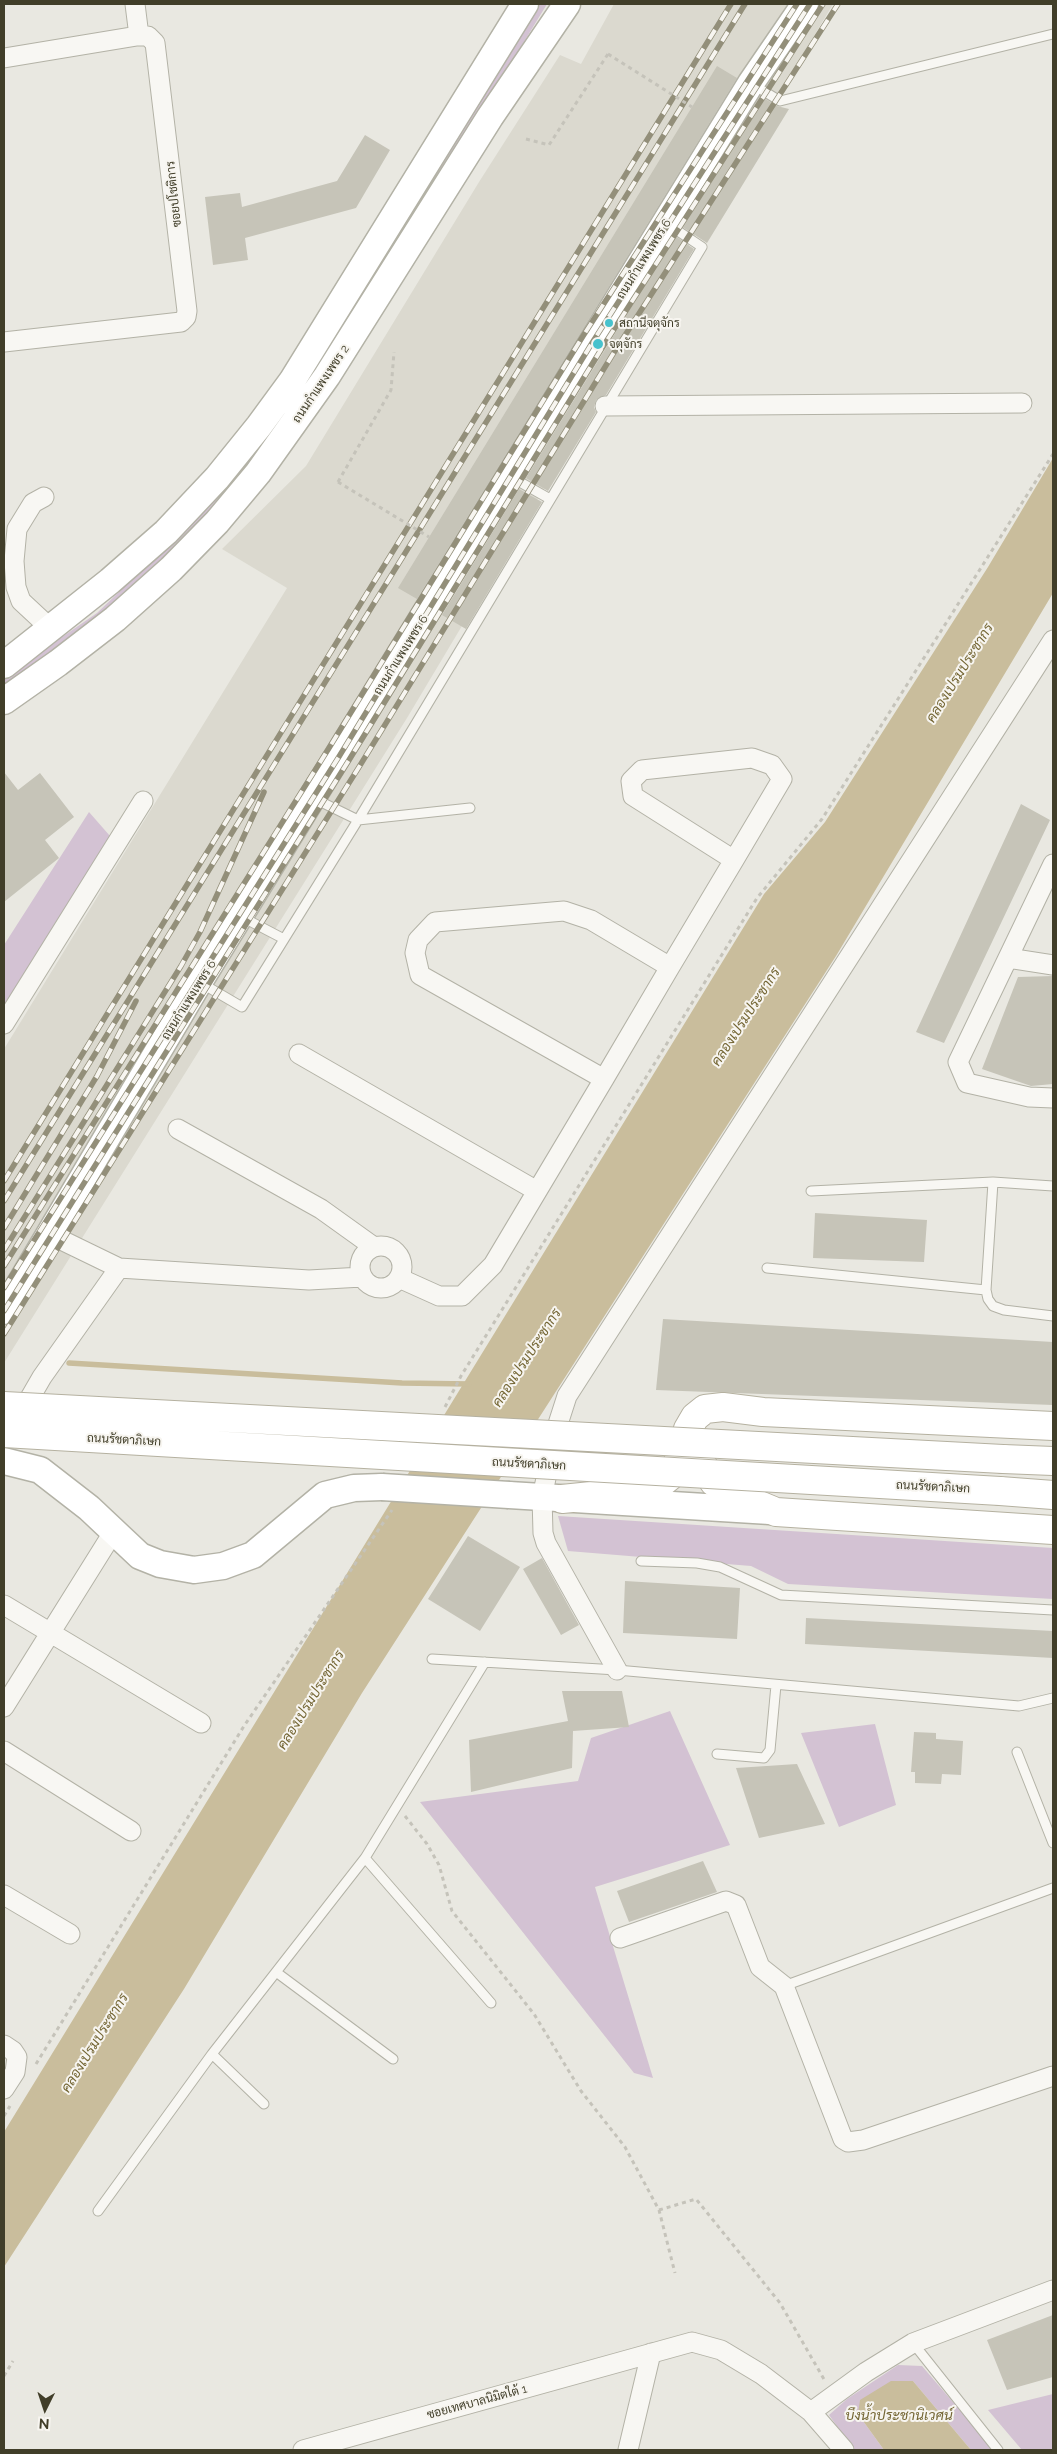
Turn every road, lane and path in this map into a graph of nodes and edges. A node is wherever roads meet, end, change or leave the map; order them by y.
1 (135, 4) edge
2 (525, 4) edge
3 (567, 4) edge
4 (805, 4) edge
5 (1053, 34) edge
6 (139, 36) junction
7 (4, 58) edge
8 (751, 84) junction
9 (692, 108) dead end
10 (526, 139) dead end
11 (666, 223) junction
12 (4, 342) edge
13 (394, 352) dead end
14 (1022, 403) dead end
15 (606, 406) junction
16 (1053, 454) edge
17 (510, 476) junction
18 (44, 497) dead end
19 (550, 499) junction
20 (429, 537) dead end
21 (50, 628) junction
22 (1053, 640) edge
23 (4, 665) edge
24 (4, 701) edge
25 (313, 798) junction
26 (143, 801) dead end
27 (470, 808) dead end
28 (358, 820) junction
29 (734, 860) junction
30 (1053, 864) edge
31 (240, 916) junction
32 (284, 940) junction
33 (1008, 958) junction
34 (1053, 964) edge
35 (670, 967) junction
36 (199, 982) junction
37 (4, 1024) edge
38 (299, 1054) dead end
39 (604, 1079) junction
40 (1053, 1098) edge
41 (178, 1129) dead end
42 (993, 1182) junction
43 (1053, 1186) edge
44 (537, 1191) junction
45 (811, 1191) dead end
46 (49, 1234) junction
47 (374, 1247) junction
48 (119, 1268) junction
49 (767, 1268) dead end
50 (362, 1277) junction
51 (399, 1278) junction
52 (986, 1290) junction
53 (4, 1311) edge
54 (1053, 1316) edge
55 (4, 1406) edge
56 (444, 1409) dead end
57 (763, 1412) junction
58 (1053, 1426) edge
59 (4, 1433) edge
60 (4, 1444) edge
61 (4, 1461) edge
62 (1053, 1461) edge
63 (390, 1495) junction
64 (1053, 1495) edge
65 (552, 1498) junction
66 (776, 1512) junction
67 (1053, 1530) edge
68 (114, 1531) junction
69 (641, 1560) dead end
70 (4, 1605) edge
71 (1053, 1610) edge
72 (49, 1632) junction
73 (432, 1659) dead end
74 (485, 1662) junction
75 (617, 1670) junction
76 (776, 1685) junction
77 (1053, 1698) edge
78 (4, 1707) edge
79 (201, 1723) dead end
80 (4, 1751) edge
81 (1017, 1752) dead end
82 (717, 1754) dead end
83 (397, 1806) junction
84 (131, 1831) dead end
85 (1053, 1843) edge
86 (365, 1858) junction
87 (1053, 1888) edge
88 (4, 1895) edge
89 (70, 1934) dead end
90 (620, 1938) dead end
91 (276, 1972) junction
92 (784, 1986) junction
93 (491, 2003) dead end
94 (4, 2045) edge
95 (212, 2054) junction
96 (393, 2059) dead end
97 (35, 2065) dead end
98 (1053, 2076) edge
99 (9, 2094) edge
100 (264, 2104) dead end
101 (4, 2116) edge
102 (658, 2210) junction
103 (98, 2211) dead end
104 (675, 2273) dead end
105 (1053, 2290) edge
106 (913, 2343) junction
107 (651, 2353) junction
108 (13, 2361) dead end
109 (4, 2376) edge
110 (830, 2390) dead end
111 (811, 2412) junction
112 (303, 2450) edge
113 (628, 2450) edge
114 (844, 2450) edge
115 (998, 2450) edge

1 - 6 street
2 - 21 street
3 - 24 street, ถนนกำแพงเพชร 2
4 - 8 street, ถนนกำแพงเพชร 6
5 - 8 lane
6 - 7 street
6 - 12 street, ซอยปโชติการ
8 - 11 street, ถนนกำแพงเพชร 6
9 - 10 path, bridge
11 - 15 lane
11 - 17 street, ถนนกำแพงเพชร 6
13 - 20 path, bridge
14 - 15 street
15 - 19 lane
16 - 56 path
17 - 19 lane
17 - 25 street, ถนนกำแพงเพชร 6
18 - 21 street
19 - 28 lane
21 - 23 street
22 - 65 street
25 - 28 lane
25 - 31 street, ถนนกำแพงเพชร 6
26 - 37 street
27 - 28 lane
28 - 32 lane
29 - 29 street
29 - 35 street
30 - 33 street
31 - 32 lane
31 - 36 street, ถนนกำแพงเพชร 6
32 - 36 lane
33 - 34 street
33 - 40 street
35 - 39 street
35 - 39 street
36 - 46 street, ถนนกำแพงเพชร 6
38 - 44 street
39 - 44 street
41 - 47 street
42 - 43 lane
42 - 45 lane
42 - 52 lane
44 - 51 street
46 - 48 street
46 - 53 street, ถนนกำแพงเพชร 6
47 - 50 street
47 - 51 street
48 - 50 street
48 - 60 street
49 - 52 lane
50 - 51 street
52 - 54 lane
55 - 62 main road, bridge
57 - 58 main road
57 - 65 main road
57 - 66 main road
59 - 64 main road, ถนนรัชดาภิเษก, bridge
61 - 68 street
63 - 65 street, bridge
63 - 68 street
63 - 97 path
65 - 66 street
65 - 75 street
66 - 67 main road
68 - 72 street
69 - 71 lane
70 - 72 street
72 - 78 street
72 - 79 street
73 - 74 lane
74 - 75 lane
74 - 83 lane
75 - 76 lane
76 - 77 lane
76 - 82 lane
80 - 84 street
81 - 85 lane
83 - 86 lane
83 - 102 path
86 - 91 lane
86 - 93 lane
87 - 92 lane
88 - 89 street
90 - 92 street
91 - 95 lane
91 - 96 lane
92 - 98 street
94 - 99 street
95 - 100 lane
95 - 103 lane
99 - 101 path
102 - 104 path
102 - 110 path
105 - 106 street
106 - 111 street
106 - 115 lane
107 - 111 street, ซอยเทศบาลนิมิตใต้ 1
107 - 112 street, ซอยเทศบาลนิมิตใต้ 1
107 - 113 street
108 - 109 path
111 - 114 street, ซอยเทศบาลนิมิตใต้ 1

